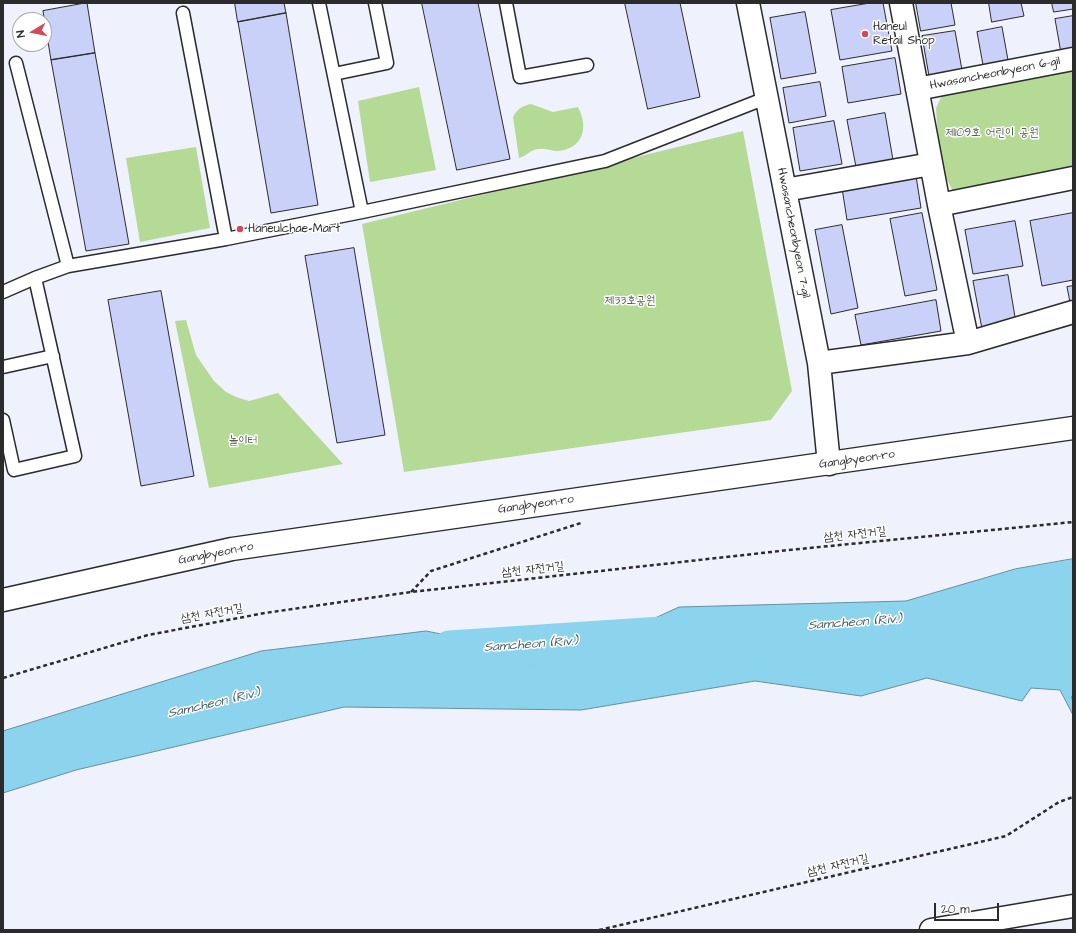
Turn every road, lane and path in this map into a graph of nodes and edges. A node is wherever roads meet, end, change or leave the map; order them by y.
1 (319, 3) edge
2 (375, 3) edge
3 (506, 3) edge
4 (901, 3) edge
5 (754, 4) edge
6 (183, 13) dead end
7 (1073, 59) edge
8 (16, 63) dead end
9 (587, 65) dead end
10 (334, 74) junction
11 (917, 89) junction
12 (766, 98) junction
13 (931, 164) junction
14 (1073, 178) edge
15 (785, 190) junction
16 (939, 205) junction
17 (362, 212) junction
18 (226, 239) junction
19 (68, 266) junction
20 (35, 278) junction
21 (3, 292) edge
22 (1073, 312) edge
23 (968, 343) junction
24 (53, 356) junction
25 (819, 363) junction
26 (3, 367) edge
27 (3, 420) edge
28 (1073, 428) edge
29 (829, 464) junction
30 (590, 497) junction
31 (1073, 522) edge
32 (411, 592) junction
33 (3, 600) edge
34 (3, 678) edge
35 (1073, 797) edge
36 (1073, 906) edge
37 (598, 930) edge
38 (931, 930) edge

1 - 10 lane
2 - 10 lane
3 - 9 lane
4 - 11 street, Hwasancheonbyeon 6-gil
5 - 12 street, Hwasancheonbyeon 7-gil
6 - 18 lane
7 - 11 street, Hwasancheonbyeon 6-gil
8 - 19 lane
10 - 17 lane
11 - 13 street, Hwasancheonbyeon 6-gil
12 - 15 street, Hwasancheonbyeon 7-gil
12 - 17 lane
13 - 15 street
13 - 16 street, Hwasancheonbyeon 6-gil
14 - 16 street
15 - 25 street, Hwasancheonbyeon 7-gil
16 - 23 street, Hwasancheonbyeon 6-gil
17 - 18 lane
18 - 19 lane
19 - 20 lane
20 - 21 lane
20 - 24 lane
22 - 23 street
23 - 25 street
24 - 26 lane
24 - 27 lane
25 - 29 street, Hwasancheonbyeon 7-gil
28 - 29 street, Gangbyeon-ro
29 - 30 street, Gangbyeon-ro
30 - 32 path
30 - 33 street, Gangbyeon-ro
31 - 32 path, 삼천 자전거길
32 - 34 path, 삼천 자전거길
35 - 37 path, 삼천 자전거길
36 - 38 street

